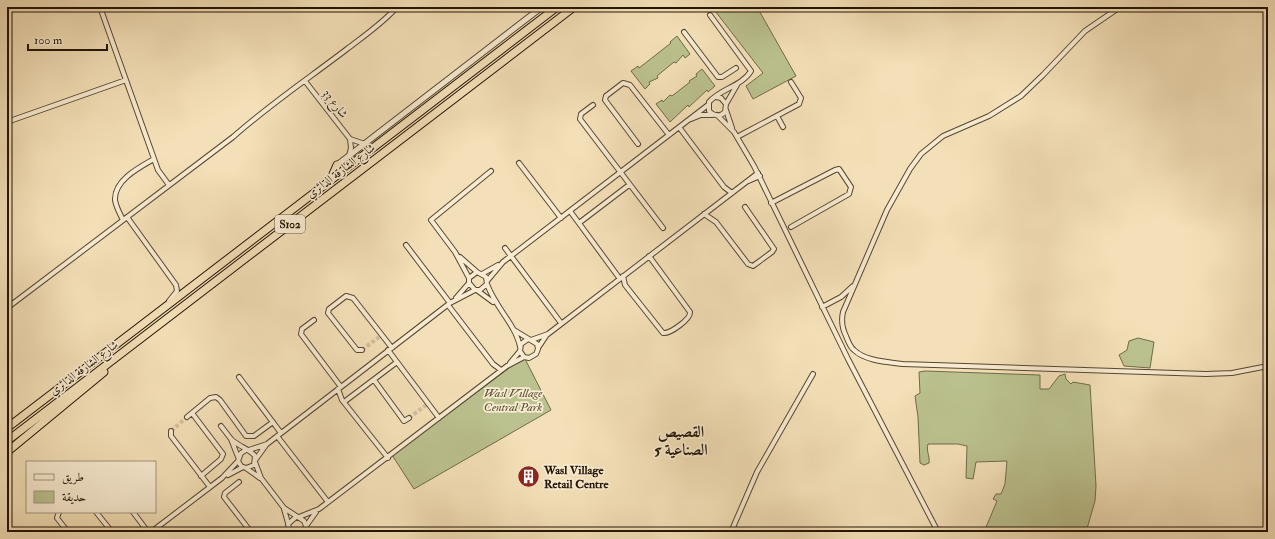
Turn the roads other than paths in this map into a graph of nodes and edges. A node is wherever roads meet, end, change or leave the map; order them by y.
1 (100, 7) edge
2 (397, 7) edge
3 (541, 7) edge
4 (557, 7) edge
5 (574, 7) edge
6 (1120, 7) edge
7 (710, 15) dead end
8 (684, 32) dead end
9 (736, 68) dead end
10 (126, 80) junction
11 (305, 81) junction
12 (791, 82) dead end
13 (738, 83) junction
14 (716, 97) junction
15 (726, 104) junction
16 (593, 105) dead end
17 (708, 105) junction
18 (726, 109) junction
19 (715, 115) junction
20 (777, 116) junction
21 (689, 120) junction
22 (7, 122) edge
23 (679, 127) junction
24 (783, 127) dead end
25 (734, 132) junction
26 (669, 135) junction
27 (737, 137) junction
28 (350, 139) junction
29 (365, 144) junction
30 (638, 144) dead end
31 (349, 156) junction
32 (154, 159) junction
33 (519, 163) dead end
34 (337, 165) joint
35 (491, 171) dead end
36 (620, 173) junction
37 (759, 175) junction
38 (330, 182) junction
39 (169, 185) junction
40 (629, 185) junction
41 (732, 193) junction
42 (771, 203) junction
43 (745, 207) dead end
44 (570, 211) junction
45 (704, 214) junction
46 (125, 218) junction
47 (561, 218) junction
48 (578, 223) junction
49 (791, 227) dead end
50 (663, 228) dead end
51 (406, 245) dead end
52 (505, 248) dead end
53 (455, 252) junction
54 (649, 256) junction
55 (511, 257) junction
56 (503, 262) junction
57 (477, 272) junction
58 (482, 274) junction
59 (469, 278) junction
60 (622, 278) junction
61 (469, 283) junction
62 (487, 283) junction
63 (856, 283) junction
64 (476, 291) junction
65 (449, 304) junction
66 (167, 306) junction
67 (497, 307) junction
68 (822, 307) junction
69 (7, 308) edge
70 (314, 320) dead end
71 (561, 323) junction
72 (514, 330) junction
73 (548, 334) junction
74 (530, 340) junction
75 (130, 346) junction
76 (390, 349) junction
77 (520, 349) junction
78 (538, 349) junction
79 (362, 350) dead end
80 (524, 357) junction
81 (397, 362) junction
82 (507, 366) junction
83 (1268, 366) edge
84 (501, 370) junction
85 (812, 374) dead end
86 (239, 378) dead end
87 (374, 380) junction
88 (340, 388) junction
89 (344, 402) junction
90 (192, 413) junction
91 (188, 417) tunnel mouth
92 (409, 418) dead end
93 (439, 418) junction
94 (273, 422) junction
95 (221, 426) dead end
96 (7, 428) edge
97 (171, 431) dead end
98 (281, 433) junction
99 (277, 436) junction
100 (231, 439) junction
101 (7, 441) edge
102 (266, 444) junction
103 (247, 450) junction
104 (7, 452) edge
105 (388, 458) junction
106 (238, 459) junction
107 (255, 461) junction
108 (244, 468) junction
109 (201, 476) junction
110 (222, 478) junction
111 (261, 478) junction
112 (239, 482) dead end
113 (210, 487) junction
114 (328, 502) junction
115 (284, 508) junction
116 (319, 509) junction
117 (58, 513) edge
118 (97, 513) edge
119 (134, 513) edge
120 (298, 517) junction
121 (288, 525) junction
122 (157, 530) edge
123 (306, 530) edge
124 (68, 532) edge
125 (112, 532) edge
126 (150, 532) edge
127 (251, 532) edge
128 (284, 532) edge
129 (290, 532) edge
130 (731, 532) edge
131 (938, 532) edge

1 - 10 street
2 - 11 street
3 - 29 street
4 - 38 highway, شارع الشارقة الدائري / S102
5 - 75 highway, شارع الشارقة الدائري / S102
6 - 63 street
7 - 13 street
8 - 9 street
10 - 22 street
10 - 32 street
11 - 28 street, شارع 33
11 - 39 street
12 - 20 street
13 - 14 street
13 - 15 street
14 - 15 street
14 - 17 street
15 - 18 street
16 - 36 street
17 - 19 street
17 - 21 street
18 - 19 street
18 - 25 street
19 - 21 street
19 - 25 street
20 - 24 street
20 - 27 street
21 - 23 street
23 - 26 street
23 - 41 street
25 - 27 street
26 - 30 street
26 - 36 street
27 - 37 street
28 - 29 street
28 - 31 street
29 - 31 street
31 - 34 street
32 - 39 street
32 - 46 street
33 - 47 street
34 - 38 highway
35 - 53 street
36 - 40 street
36 - 44 street
37 - 41 street
37 - 42 street
38 - 66 highway, شارع الشارقة الدائري / S102
39 - 46 street
40 - 48 street
40 - 50 street
41 - 45 street
42 - 49 street
42 - 68 street
43 - 45 street
44 - 47 street
44 - 48 street
45 - 54 street
46 - 66 street
46 - 69 street
47 - 55 street
48 - 60 street
51 - 65 street
52 - 55 street
53 - 57 street
53 - 59 street
54 - 60 street
54 - 60 street
55 - 56 street
55 - 71 street
56 - 58 street
56 - 62 street
57 - 58 street
57 - 59 street
58 - 62 street
59 - 61 street
60 - 71 street
61 - 64 street
61 - 65 street
62 - 64 street
62 - 67 street
63 - 68 street
63 - 83 street
64 - 65 street
64 - 67 street
65 - 76 street
65 - 84 street
66 - 96 highway, شارع الشارقة الدائري / S102
67 - 72 street
68 - 131 street
70 - 88 street
71 - 73 street
72 - 74 street
72 - 77 street
73 - 74 street
73 - 78 street
74 - 77 street
74 - 78 street
75 - 101 highway, شارع الشارقة الدائري / S102
75 - 104 highway
76 - 79 street
76 - 81 street
76 - 88 street
77 - 80 street
77 - 82 street
78 - 80 street
80 - 82 street
81 - 87 street
81 - 93 street
82 - 84 street
84 - 93 street
85 - 130 street
86 - 94 street
87 - 89 street
87 - 92 street
88 - 89 street
88 - 98 street
89 - 105 street
90 - 91 street
90 - 94 street
90 - 109 street
93 - 105 street
94 - 98 street
95 - 100 street
97 - 109 street
98 - 99 street
99 - 102 street
99 - 114 street
100 - 103 street
100 - 106 street
102 - 103 street
102 - 107 street
103 - 106 street
103 - 107 street
105 - 114 street
106 - 108 street
106 - 110 street
107 - 108 street
107 - 111 street
108 - 110 street
108 - 111 street
109 - 113 street
110 - 113 street
111 - 115 street
112 - 127 street
113 - 122 street
114 - 116 street
115 - 120 street
115 - 121 street
116 - 120 street
116 - 123 street
117 - 124 street
118 - 125 street
119 - 126 street
120 - 121 street
120 - 123 street
121 - 128 street
121 - 129 street
122 - 126 street

